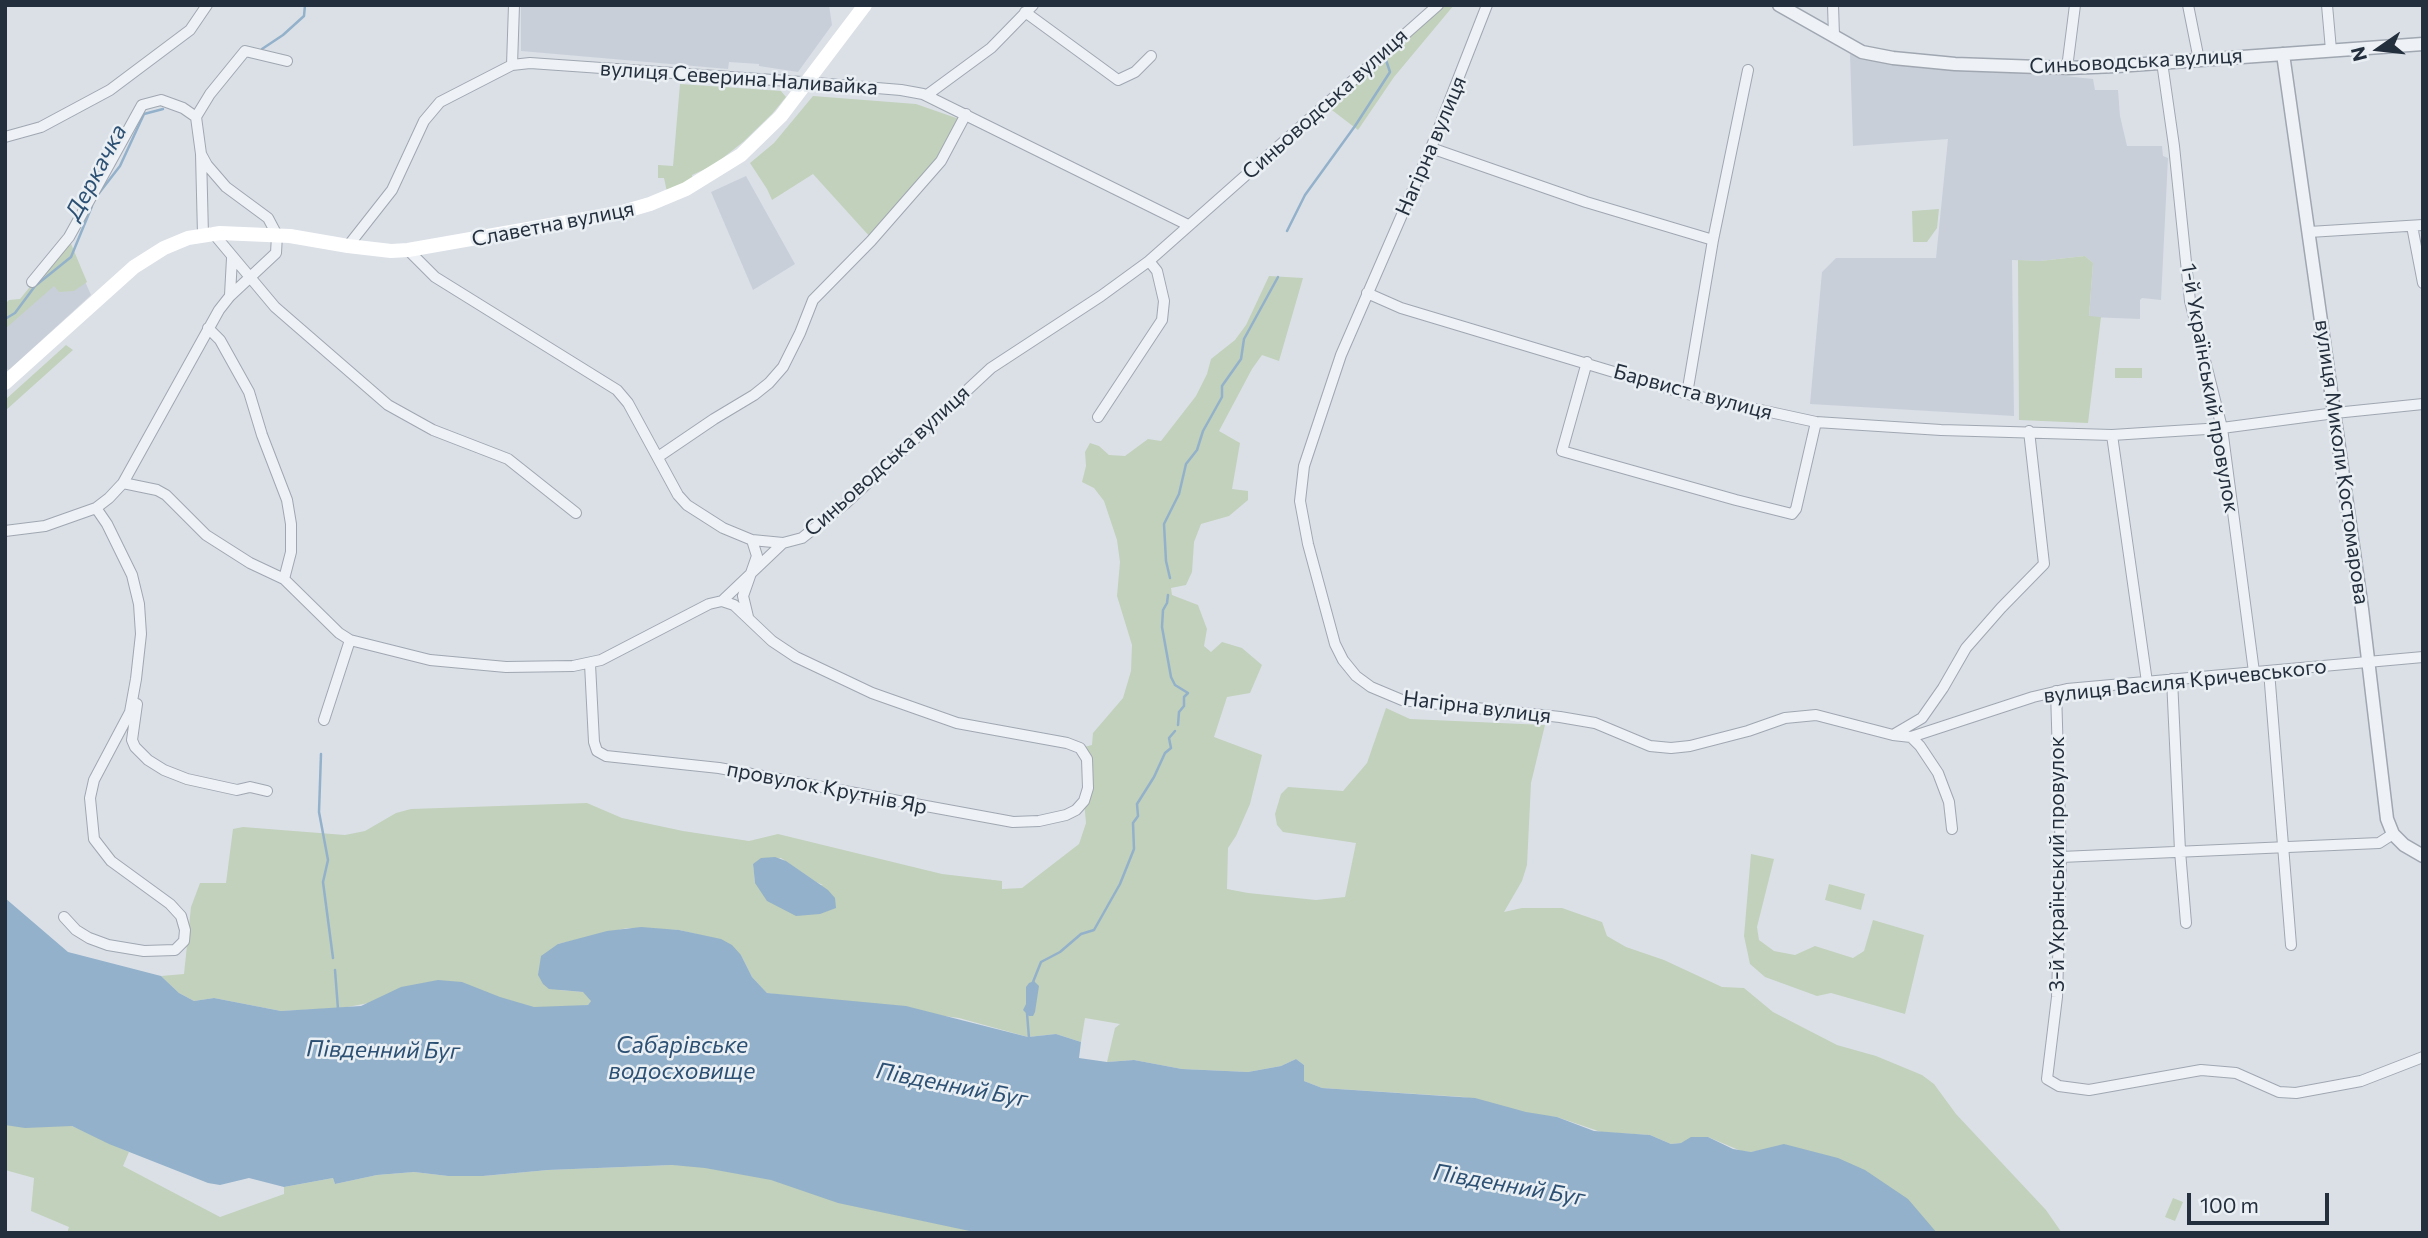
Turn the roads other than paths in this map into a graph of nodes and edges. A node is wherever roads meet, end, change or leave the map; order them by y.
1 (208, 5) edge
2 (514, 5) edge
3 (1438, 5) edge
4 (1487, 5) edge
5 (1779, 5) edge
6 (1833, 5) edge
7 (2075, 5) edge
8 (2188, 5) edge
9 (2327, 5) edge
10 (858, 8) edge
11 (1029, 9) edge
12 (1835, 36) junction
13 (2423, 44) edge
14 (2331, 50) junction
15 (2283, 54) junction
16 (1150, 56) dead end
17 (2199, 60) junction
18 (288, 61) dead end
19 (2162, 62) junction
20 (512, 65) junction
21 (2067, 68) junction
22 (1748, 70) dead end
23 (804, 82) junction
24 (927, 96) junction
25 (967, 114) junction
26 (196, 117) junction
27 (5, 137) edge
28 (1431, 148) junction
29 (201, 153) junction
30 (1188, 226) junction
31 (2418, 226) edge
32 (2309, 232) junction
33 (208, 234) junction
34 (277, 235) junction
35 (1713, 240) junction
36 (348, 246) junction
37 (408, 250) junction
38 (232, 258) junction
39 (1149, 261) junction
40 (250, 276) junction
41 (32, 282) dead end
42 (2423, 283) edge
43 (1367, 293) junction
44 (230, 296) junction
45 (208, 328) junction
46 (1587, 362) junction
47 (5, 383) edge
48 (1687, 394) junction
49 (2423, 404) edge
50 (2335, 413) junction
51 (1098, 417) dead end
52 (1816, 422) junction
53 (2222, 428) junction
54 (2029, 431) junction
55 (2112, 435) junction
56 (658, 457) junction
57 (123, 483) junction
58 (96, 508) junction
59 (576, 513) dead end
60 (5, 531) edge
61 (752, 540) junction
62 (783, 543) junction
63 (750, 576) junction
64 (284, 579) junction
65 (722, 601) junction
66 (748, 617) junction
67 (350, 640) junction
68 (2423, 657) edge
69 (2369, 662) junction
70 (590, 664) junction
71 (2269, 671) junction
72 (2254, 672) junction
73 (136, 679) junction
74 (2172, 679) junction
75 (2147, 682) junction
76 (2056, 691) junction
77 (324, 720) dead end
78 (1893, 735) junction
79 (1911, 737) junction
80 (267, 791) dead end
81 (1952, 829) dead end
82 (2393, 834) junction
83 (2283, 846) junction
84 (2180, 851) junction
85 (2423, 856) edge
86 (2061, 857) junction
87 (64, 917) dead end
88 (2186, 923) dead end
89 (2291, 945) dead end
90 (2423, 1057) edge

1 - 27 street
2 - 20 street
3 - 30 street, Синьоводська вулиця
4 - 28 street, Нагірна вулиця
5 - 12 street, Синьоводська вулиця
6 - 12 street
7 - 21 street
8 - 17 street
9 - 14 street
10 - 23 main road, Славетна вулиця
11 - 16 street
11 - 24 street
12 - 21 street, Синьоводська вулиця
13 - 14 street, Синьоводська вулиця
14 - 15 street, Синьоводська вулиця
15 - 17 street, Синьоводська вулиця
15 - 32 street, вулиця Миколи Костомарова
17 - 19 street, Синьоводська вулиця
18 - 26 street
19 - 21 street, Синьоводська вулиця
19 - 53 street, 1-й Український провулок
20 - 23 street, вулиця Северина Наливайка
20 - 36 street, вулиця Северина Наливайка
22 - 35 street
23 - 24 street, вулиця Северина Наливайка
23 - 37 main road, Славетна вулиця
24 - 25 street, вулиця Северина Наливайка
25 - 30 street, вулиця Северина Наливайка
25 - 56 street
26 - 29 street
26 - 41 street
28 - 35 street
28 - 43 street, Нагірна вулиця
29 - 33 street
29 - 34 street
30 - 39 street, Синьоводська вулиця
31 - 32 street
31 - 42 street
32 - 50 street, вулиця Миколи Костомарова
33 - 34 main road
33 - 38 street
33 - 47 main road
34 - 36 main road
34 - 40 street
35 - 48 street
36 - 37 main road
37 - 56 street, Синьоводська вулиця
38 - 40 street
38 - 44 street
39 - 51 street
39 - 62 street, Синьоводська вулиця
40 - 44 street
40 - 59 street
43 - 46 street, Барвиста вулиця
43 - 78 street, Нагірна вулиця
44 - 45 street
45 - 57 street
45 - 64 street
46 - 48 street, Барвиста вулиця
46 - 52 street
48 - 52 street, Барвиста вулиця
49 - 50 street, Барвиста вулиця
50 - 53 street, Барвиста вулиця
50 - 69 street, вулиця Миколи Костомарова
52 - 54 street, Барвиста вулиця
53 - 55 street, Барвиста вулиця
53 - 72 street, 1-й Український провулок
54 - 55 street, Барвиста вулиця
54 - 78 street
55 - 75 street
56 - 61 street, Синьоводська вулиця
57 - 58 street
57 - 64 street
58 - 60 street
58 - 73 street
61 - 62 street, Синьоводська вулиця
61 - 63 street
62 - 63 street
63 - 65 street
63 - 66 street
64 - 67 street
65 - 66 street
65 - 70 street
66 - 70 street, провулок Крутнів Яр
67 - 70 street
67 - 77 street
68 - 69 street, вулиця Василя Кричевського
69 - 71 street, вулиця Василя Кричевського
69 - 82 street, вулиця Миколи Костомарова
71 - 72 street, вулиця Василя Кричевського
71 - 83 street
72 - 74 street, вулиця Василя Кричевського
73 - 80 street
73 - 87 street
74 - 75 street, вулиця Василя Кричевського
74 - 84 street
75 - 76 street, вулиця Василя Кричевського
76 - 79 street, вулиця Василя Кричевського
76 - 86 street, 3-й Український провулок
78 - 79 street, Нагірна вулиця
79 - 81 street
82 - 83 street
82 - 85 street
83 - 84 street
83 - 89 street
84 - 86 street
84 - 88 street
86 - 90 street, 3-й Український провулок

